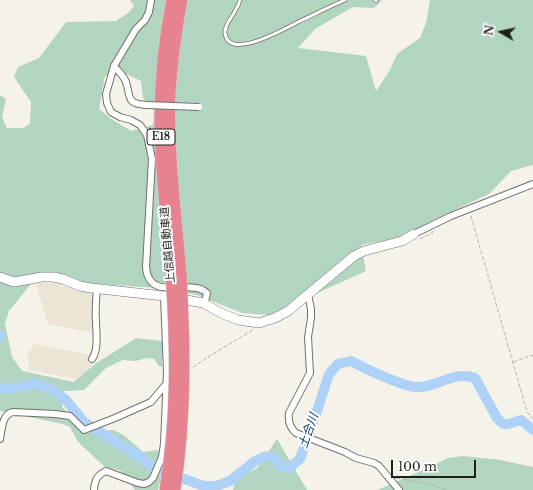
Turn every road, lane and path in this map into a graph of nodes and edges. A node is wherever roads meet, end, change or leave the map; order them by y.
1 (151, 0) edge
2 (172, 0) edge
3 (182, 0) edge
4 (240, 0) edge
5 (345, 0) edge
6 (114, 66) junction
7 (199, 107) dead end
8 (533, 184) edge
9 (470, 215) dead end
10 (438, 229) dead end
11 (417, 237) junction
12 (176, 274) junction
13 (0, 277) edge
14 (97, 289) junction
15 (308, 294) junction
16 (164, 296) junction
17 (203, 303) junction
18 (259, 323) junction
19 (533, 356) edge
20 (92, 359) dead end
21 (513, 362) junction
22 (194, 366) dead end
23 (167, 383) junction
24 (533, 419) edge
25 (0, 439) edge
26 (388, 476) junction
27 (94, 490) edge
28 (165, 490) edge
29 (175, 490) edge
30 (399, 490) edge
31 (447, 490) edge

1 - 6 street
2 - 12 highway, 上信越自動車道 / E18
3 - 12 highway, 上信越自動車道 / E18
4 - 5 lane
6 - 7 street, bridge
6 - 17 street
8 - 11 street
9 - 21 path
10 - 11 path
11 - 15 street
12 - 28 highway, 上信越自動車道 / E18, bridge
12 - 29 highway, 上信越自動車道 / E18, bridge
13 - 14 street
14 - 16 street
14 - 20 street
15 - 18 street
15 - 26 street
16 - 17 street
16 - 23 street
17 - 18 street
18 - 22 path
19 - 21 path
21 - 24 path
23 - 25 street
23 - 27 street
26 - 30 street
26 - 31 path

